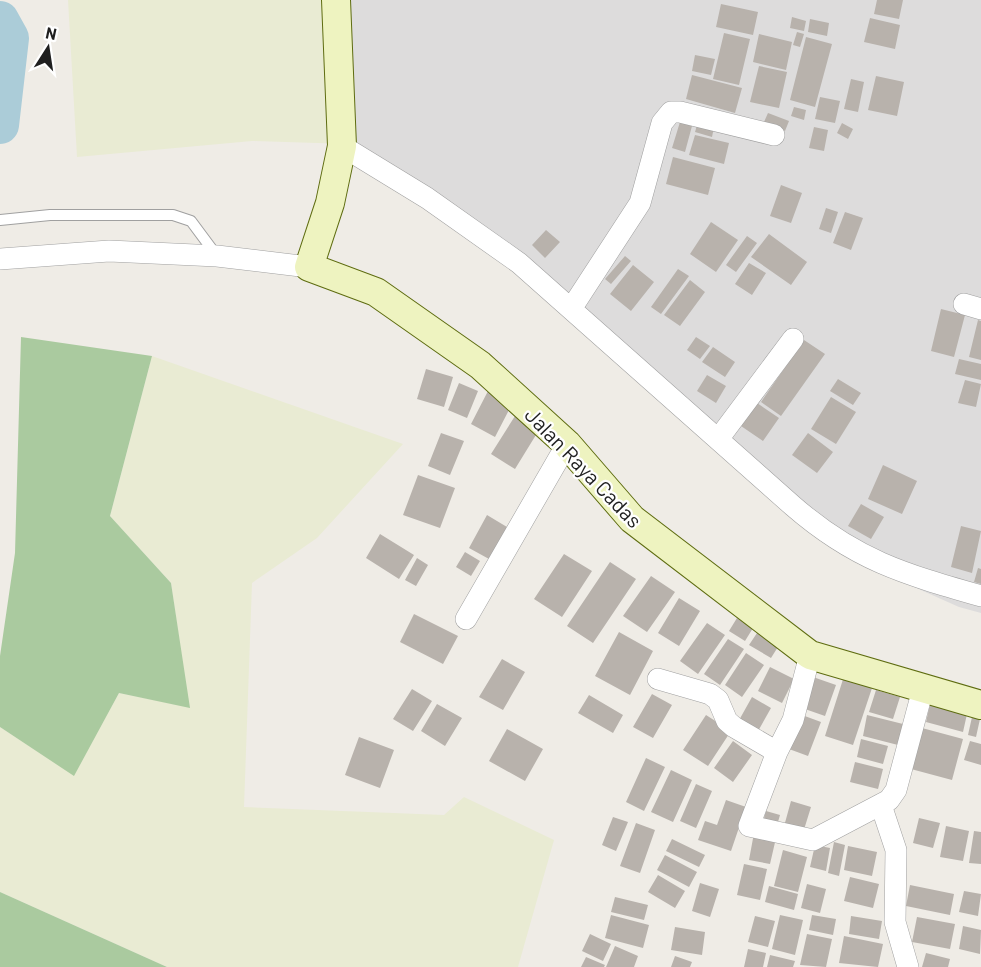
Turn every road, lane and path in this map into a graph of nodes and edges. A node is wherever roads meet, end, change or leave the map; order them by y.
1 (336, 0) edge
2 (774, 135) dead end
3 (341, 157) junction
4 (0, 220) edge
5 (217, 256) junction
6 (0, 259) edge
7 (309, 267) junction
8 (571, 309) junction
9 (793, 339) dead end
10 (719, 438) junction
11 (567, 444) junction
12 (981, 596) edge
13 (466, 619) dead end
14 (810, 655) junction
15 (658, 679) dead end
16 (923, 689) junction
17 (981, 705) edge
18 (777, 752) junction
19 (881, 805) junction
20 (908, 967) edge

1 - 3 street
2 - 8 street
3 - 7 street
3 - 8 street
4 - 5 lane
5 - 6 street, Jalan Raya Cadas
5 - 7 street, Jalan Raya Cadas
7 - 11 street, Jalan Raya Cadas
8 - 10 street
9 - 10 street
10 - 12 street
11 - 13 street
11 - 14 street, Jalan Raya Cadas
14 - 16 street, Jalan Raya Cadas
14 - 18 street
15 - 18 street
16 - 17 street, Jalan Raya Cadas
16 - 19 street
18 - 19 street
19 - 20 street

